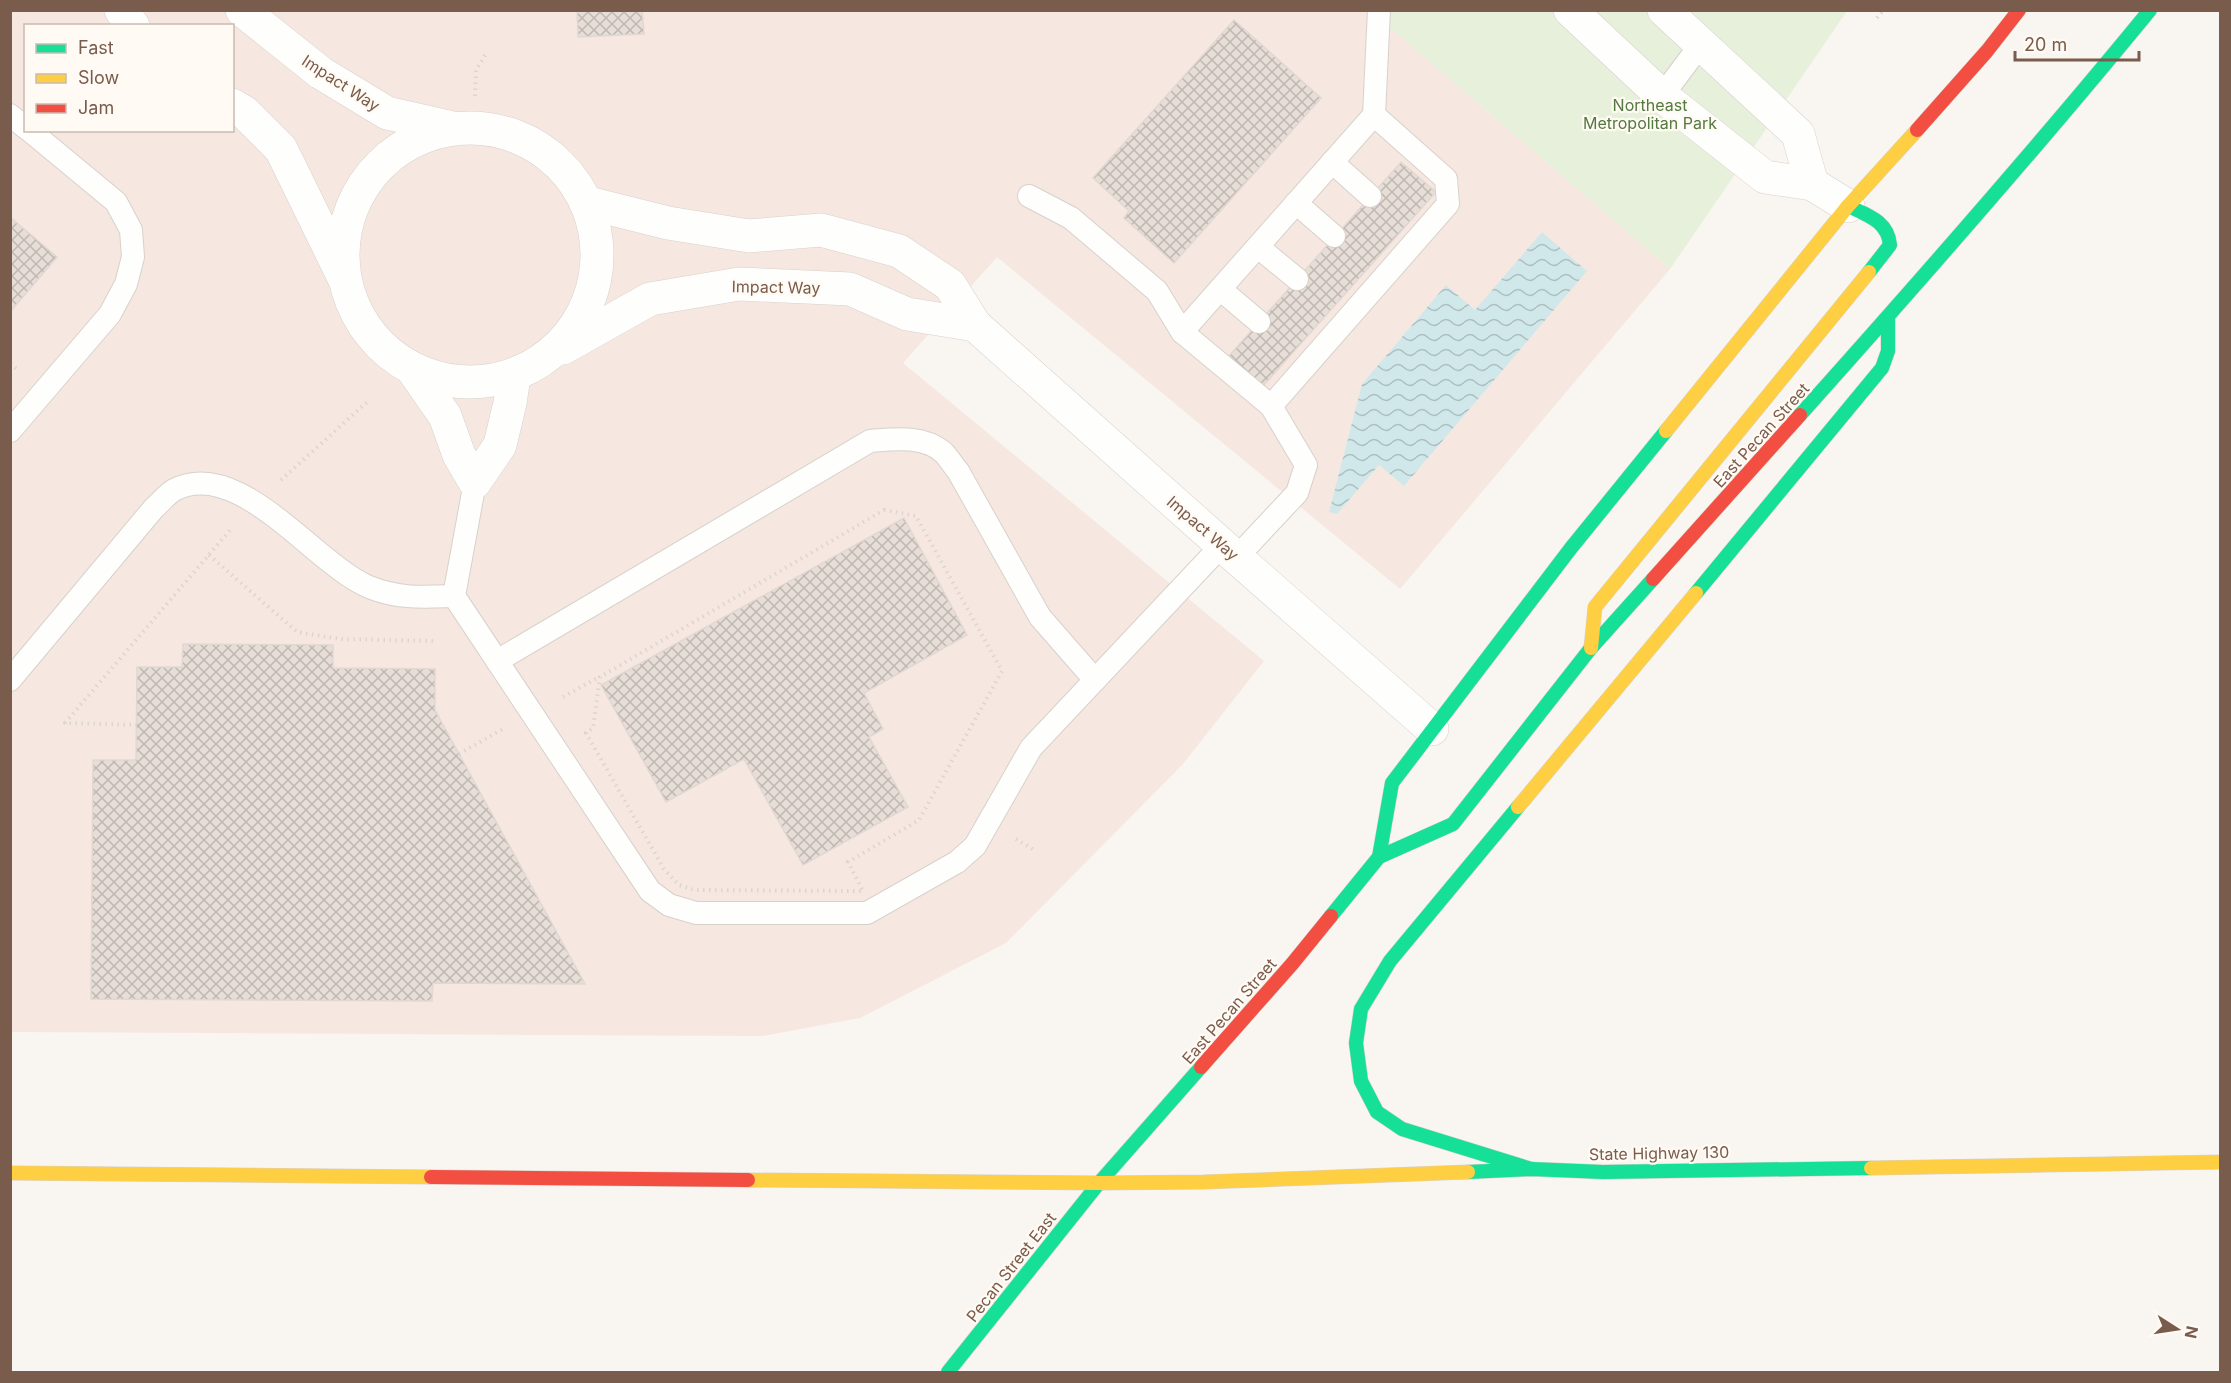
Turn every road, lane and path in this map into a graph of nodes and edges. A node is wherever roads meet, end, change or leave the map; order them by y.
1 (121, 10) edge
2 (242, 10) edge
3 (1379, 10) edge
4 (1570, 10) edge
5 (1664, 10) edge
6 (1883, 10) edge
7 (2019, 10) edge
8 (2150, 10) edge
9 (1877, 18) dead end
10 (132, 24) edge
11 (1701, 44) junction
12 (487, 52) dead end
13 (1662, 96) junction
14 (475, 97) dead end
15 (234, 106) edge
16 (10, 115) edge
17 (1374, 115) junction
18 (24, 127) edge
19 (453, 128) junction
20 (31, 132) edge
21 (1332, 162) junction
22 (1812, 184) junction
23 (1029, 196) dead end
24 (1370, 196) dead end
25 (588, 203) junction
26 (1296, 203) junction
27 (1848, 206) junction
28 (1334, 237) dead end
29 (1258, 247) junction
30 (1297, 279) dead end
31 (345, 280) junction
32 (1220, 289) junction
33 (1888, 318) junction
34 (1259, 322) dead end
35 (975, 325) junction
36 (1182, 332) junction
37 (551, 355) junction
38 (413, 370) junction
39 (514, 376) junction
40 (367, 402) dead end
41 (1271, 406) junction
42 (10, 431) edge
43 (475, 482) junction
44 (278, 483) dead end
45 (231, 529) dead end
46 (1229, 551) junction
47 (209, 555) junction
48 (454, 596) junction
49 (436, 641) dead end
50 (1592, 648) junction
51 (497, 661) junction
52 (600, 677) junction
53 (10, 680) edge
54 (1095, 680) junction
55 (563, 697) dead end
56 (137, 725) dead end
57 (505, 728) dead end
58 (1432, 729) junction
59 (459, 754) dead end
60 (1015, 838) dead end
61 (1034, 850) dead end
62 (1379, 857) junction
63 (2220, 1162) edge
64 (1531, 1169) junction
65 (10, 1173) edge
66 (1099, 1183) junction
67 (948, 1372) edge

1 - 10 street
2 - 19 street, Impact Way
3 - 17 lane
4 - 13 street
5 - 11 street
6 - 9 path
7 - 27 main road, East Pecan Street
8 - 33 main road, East Pecan Street
11 - 13 lane
11 - 22 street
12 - 14 path
13 - 22 street
15 - 31 street
16 - 18 lane
17 - 21 lane
17 - 41 lane
19 - 25 street, Impact Way
19 - 31 street
20 - 42 lane
21 - 24 lane
21 - 26 lane
22 - 27 street
23 - 36 lane
25 - 35 street, Impact Way
25 - 37 street
26 - 28 lane
26 - 29 lane
27 - 50 main road
27 - 58 main road, East Pecan Street
29 - 30 lane
29 - 32 lane
31 - 38 street
32 - 34 lane
32 - 36 lane
33 - 50 main road, East Pecan Street
33 - 64 main road
35 - 37 street, Impact Way
35 - 46 street, Impact Way
36 - 41 lane
37 - 39 street, Impact Way
38 - 39 street, Impact Way
38 - 43 street
39 - 43 street
40 - 44 path
41 - 46 lane
43 - 48 lane
45 - 47 path
46 - 54 lane
46 - 58 street, Impact Way
47 - 49 path
47 - 56 path
48 - 51 lane
48 - 53 lane
50 - 62 main road, East Pecan Street
51 - 54 lane
51 - 54 lane
52 - 52 path
52 - 55 path
57 - 59 path
58 - 62 main road, East Pecan Street
60 - 61 path
62 - 66 main road, East Pecan Street
63 - 64 main road, State Highway 130
64 - 66 main road, State Highway 130
65 - 66 main road, State Highway 130
66 - 67 main road, Pecan Street East

